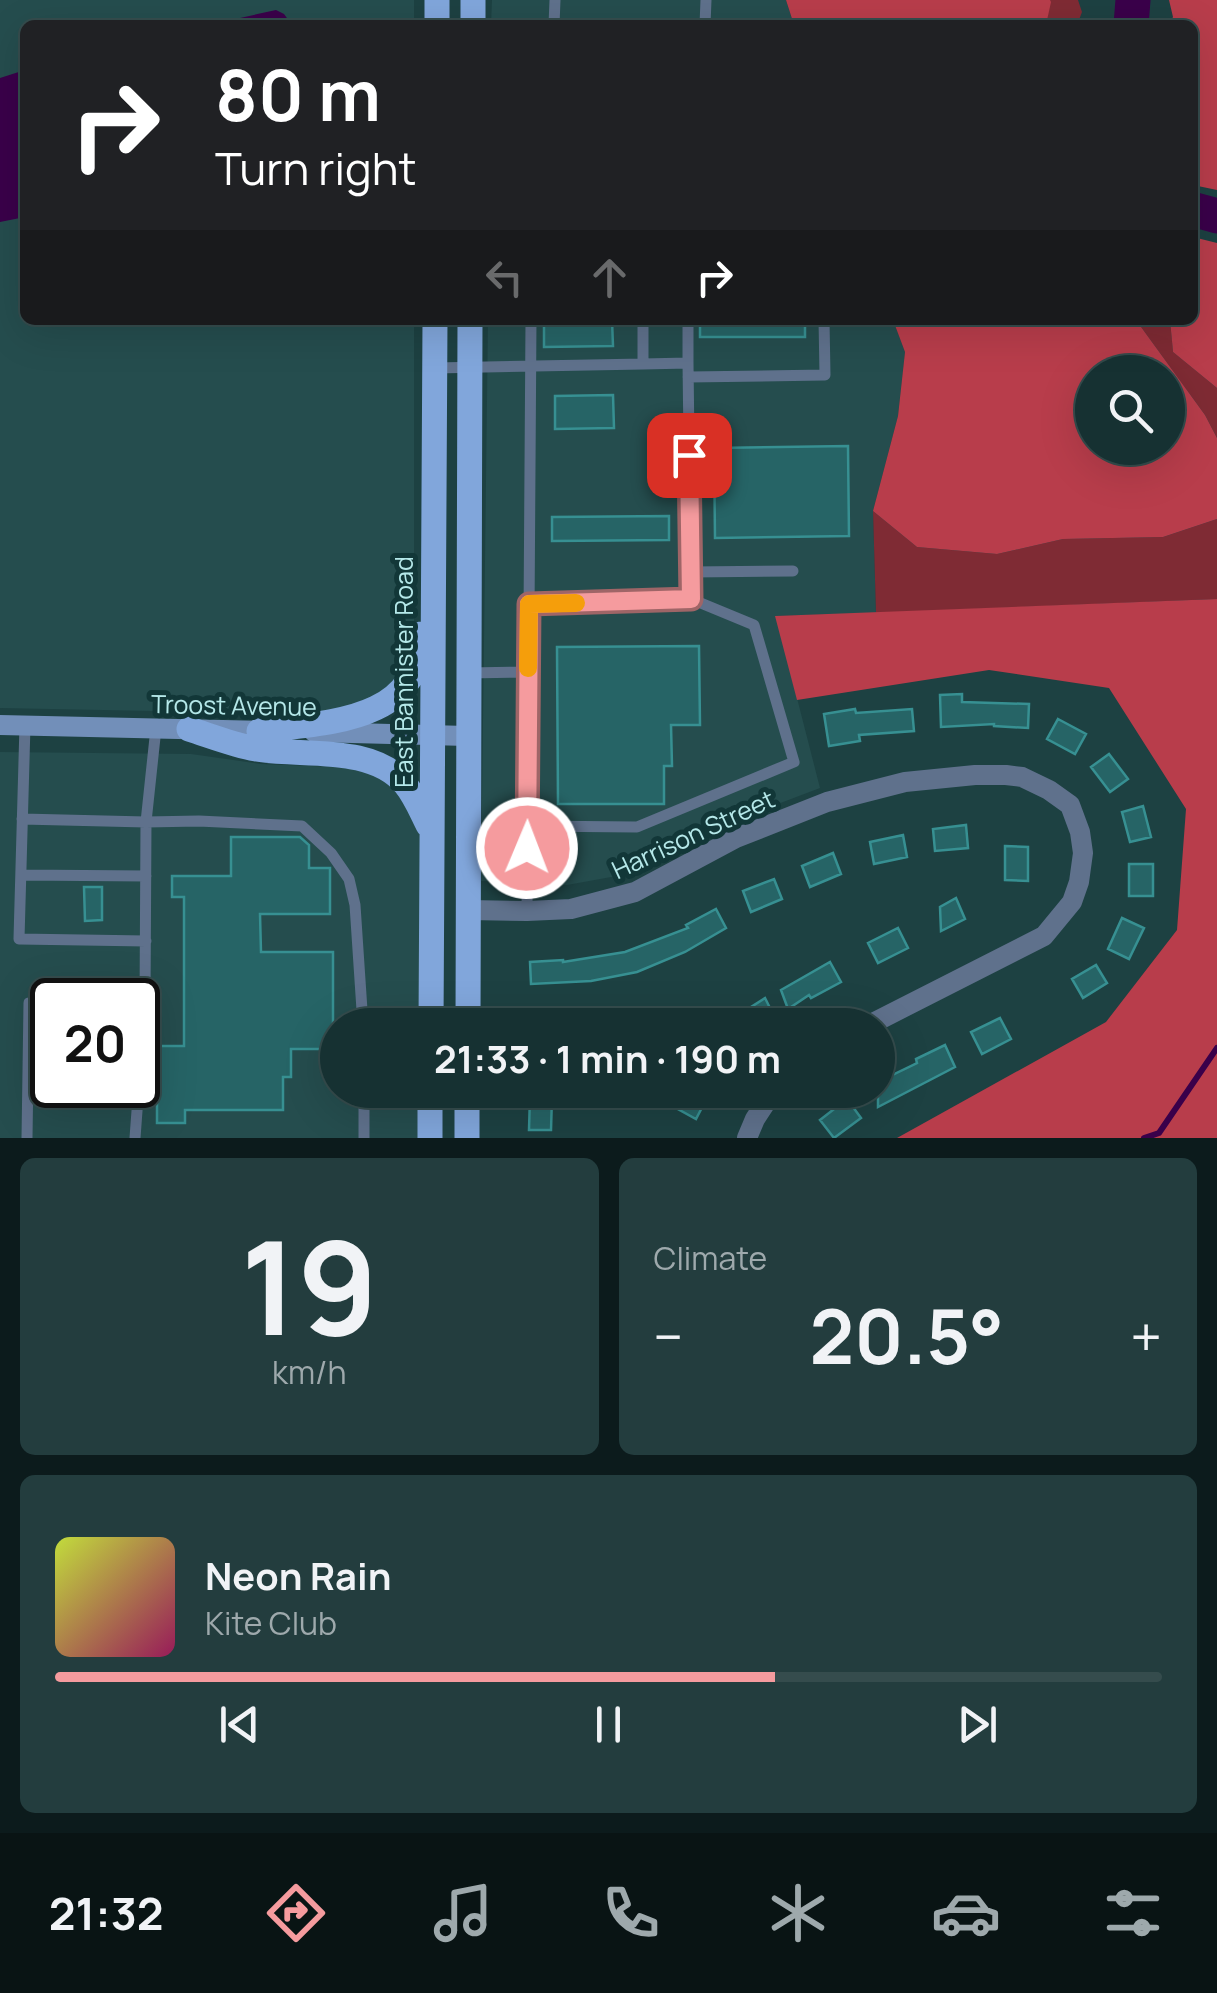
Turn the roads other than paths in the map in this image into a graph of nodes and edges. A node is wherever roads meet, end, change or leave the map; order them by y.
1 (435, 325) edge
2 (470, 325) edge
3 (531, 325) edge
4 (643, 325) edge
5 (688, 325) edge
6 (824, 325) edge
7 (643, 364) junction
8 (530, 367) junction
9 (435, 368) junction
10 (470, 368) junction
11 (688, 370) junction
12 (434, 450) junction
13 (690, 572) junction
14 (794, 572) dead end
15 (691, 599) junction
16 (529, 604) junction
17 (528, 672) junction
18 (468, 673) junction
19 (0, 725) edge
20 (25, 725) junction
21 (156, 728) junction
22 (189, 729) junction
23 (259, 731) junction
24 (432, 734) junction
25 (467, 736) junction
26 (22, 819) junction
27 (146, 822) junction
28 (527, 826) junction
29 (432, 834) junction
30 (468, 847) junction
31 (527, 848) junction
32 (21, 875) junction
33 (146, 876) junction
34 (468, 910) junction
35 (526, 911) junction
36 (146, 941) junction
37 (143, 978) edge
38 (30, 1003) edge
39 (362, 1008) edge
40 (430, 1008) edge
41 (468, 1008) edge
42 (895, 1012) edge
43 (28, 1061) joint
44 (136, 1108) edge
45 (364, 1108) edge
46 (430, 1108) edge
47 (467, 1108) edge
48 (762, 1108) edge
49 (27, 1138) edge
50 (134, 1138) edge
51 (364, 1138) edge
52 (430, 1138) edge
53 (467, 1138) edge
54 (747, 1138) edge

1 - 9 main road, East Bannister Road
2 - 10 main road
3 - 8 lane
4 - 7 lane
5 - 11 lane
6 - 11 lane
7 - 8 lane
7 - 11 lane
8 - 10 lane
8 - 16 lane
9 - 10 lane
9 - 12 main road, East Bannister Road
10 - 18 main road
11 - 13 lane
12 - 23 main road
12 - 24 main road, East Bannister Road
13 - 14 lane
13 - 15 lane
15 - 16 lane
15 - 28 lane
16 - 17 lane
17 - 18 lane
17 - 28 lane
18 - 25 main road
19 - 20 main road, Troost Avenue
20 - 21 main road, Troost Avenue
20 - 26 lane
21 - 22 main road, Troost Avenue
21 - 27 lane
22 - 23 main road, Troost Avenue
22 - 29 main road
23 - 24 main road, Troost Avenue
24 - 25 main road, Troost Avenue
24 - 29 main road, East Bannister Road
25 - 30 main road
26 - 27 lane
26 - 32 lane
27 - 33 lane
27 - 39 lane
28 - 31 lane
29 - 40 main road, East Bannister Road
30 - 31 lane
30 - 34 main road
31 - 35 lane
32 - 33 lane
32 - 36 lane
33 - 36 lane
34 - 35 street, Harrison Street
34 - 41 main road
35 - 42 street, Harrison Street
36 - 37 lane
38 - 43 lane
43 - 49 lane
44 - 50 lane
45 - 51 lane
46 - 52 main road
47 - 53 main road
48 - 54 street

